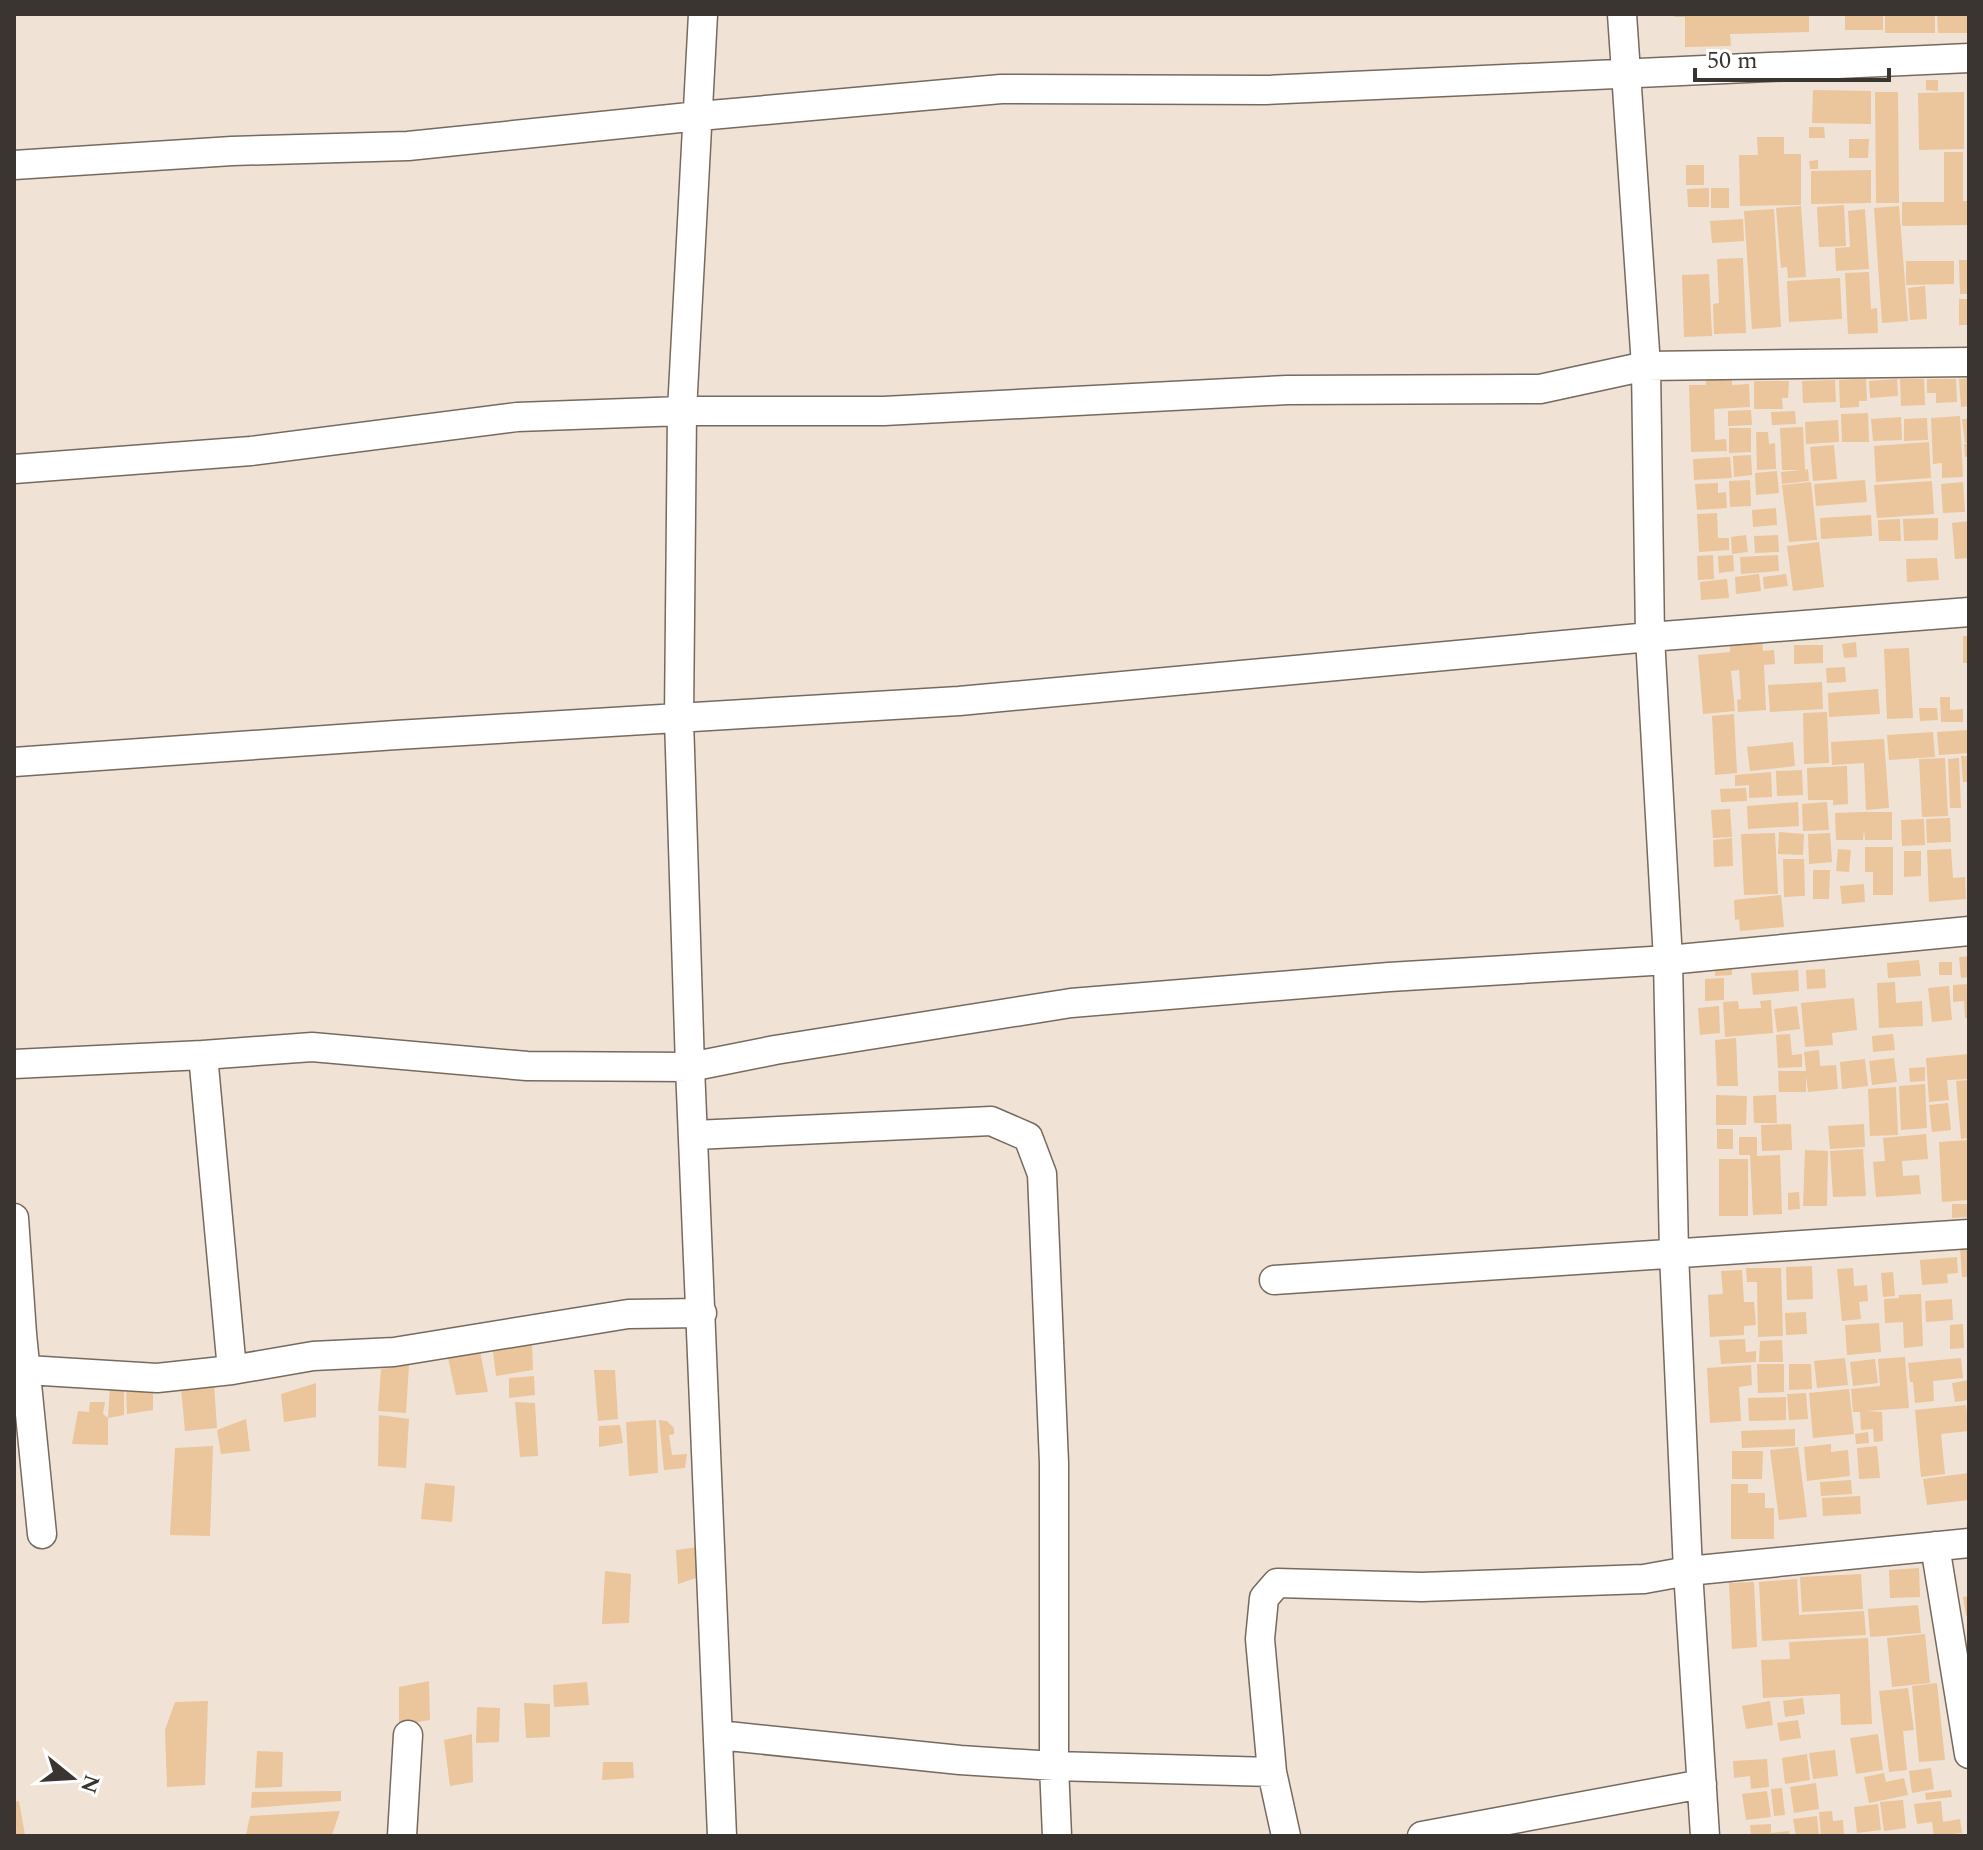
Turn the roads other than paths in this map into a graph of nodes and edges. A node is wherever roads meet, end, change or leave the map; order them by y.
1 (703, 14) edge
2 (1622, 14) edge
3 (1969, 58) edge
4 (1625, 75) junction
5 (699, 116) junction
6 (14, 165) edge
7 (1969, 362) edge
8 (1646, 366) junction
9 (682, 411) junction
10 (14, 469) edge
11 (1969, 612) edge
12 (1650, 637) junction
13 (679, 719) junction
14 (14, 762) edge
15 (1969, 931) edge
16 (1668, 960) junction
17 (203, 1055) junction
18 (14, 1064) edge
19 (690, 1067) junction
20 (695, 1135) junction
21 (14, 1218) edge
22 (1969, 1234) edge
23 (1674, 1253) junction
24 (1274, 1280) dead end
25 (702, 1313) junction
26 (18, 1334) edge
27 (27, 1370) junction
28 (232, 1370) junction
29 (42, 1534) dead end
30 (1969, 1543) edge
31 (1935, 1546) junction
32 (1688, 1571) junction
33 (408, 1735) dead end
34 (718, 1735) junction
35 (1969, 1754) edge
36 (1054, 1766) junction
37 (1272, 1772) junction
38 (1702, 1784) junction
39 (402, 1836) edge
40 (722, 1836) edge
41 (1057, 1836) edge
42 (1286, 1836) edge
43 (1422, 1836) edge
44 (1705, 1836) edge

1 - 5 street
2 - 4 street
3 - 4 street
4 - 5 street
4 - 8 street
5 - 6 street
5 - 9 street
7 - 8 street
8 - 9 street
8 - 12 street
9 - 10 street
9 - 13 street
11 - 12 street
12 - 13 street
12 - 16 street
13 - 14 street
13 - 19 street
15 - 16 street
16 - 19 street
16 - 23 street
17 - 18 street
17 - 19 street
17 - 28 street
19 - 20 street
20 - 25 street
20 - 36 street
21 - 26 street
22 - 23 street
23 - 24 street
23 - 32 street
25 - 28 street
25 - 34 street
26 - 27 street
27 - 28 street
27 - 29 street
30 - 31 street
31 - 32 street
31 - 35 street
32 - 37 street
32 - 38 street
33 - 39 street
34 - 36 street
34 - 40 street
36 - 37 street
36 - 41 street
37 - 42 street
38 - 43 street
38 - 44 street

